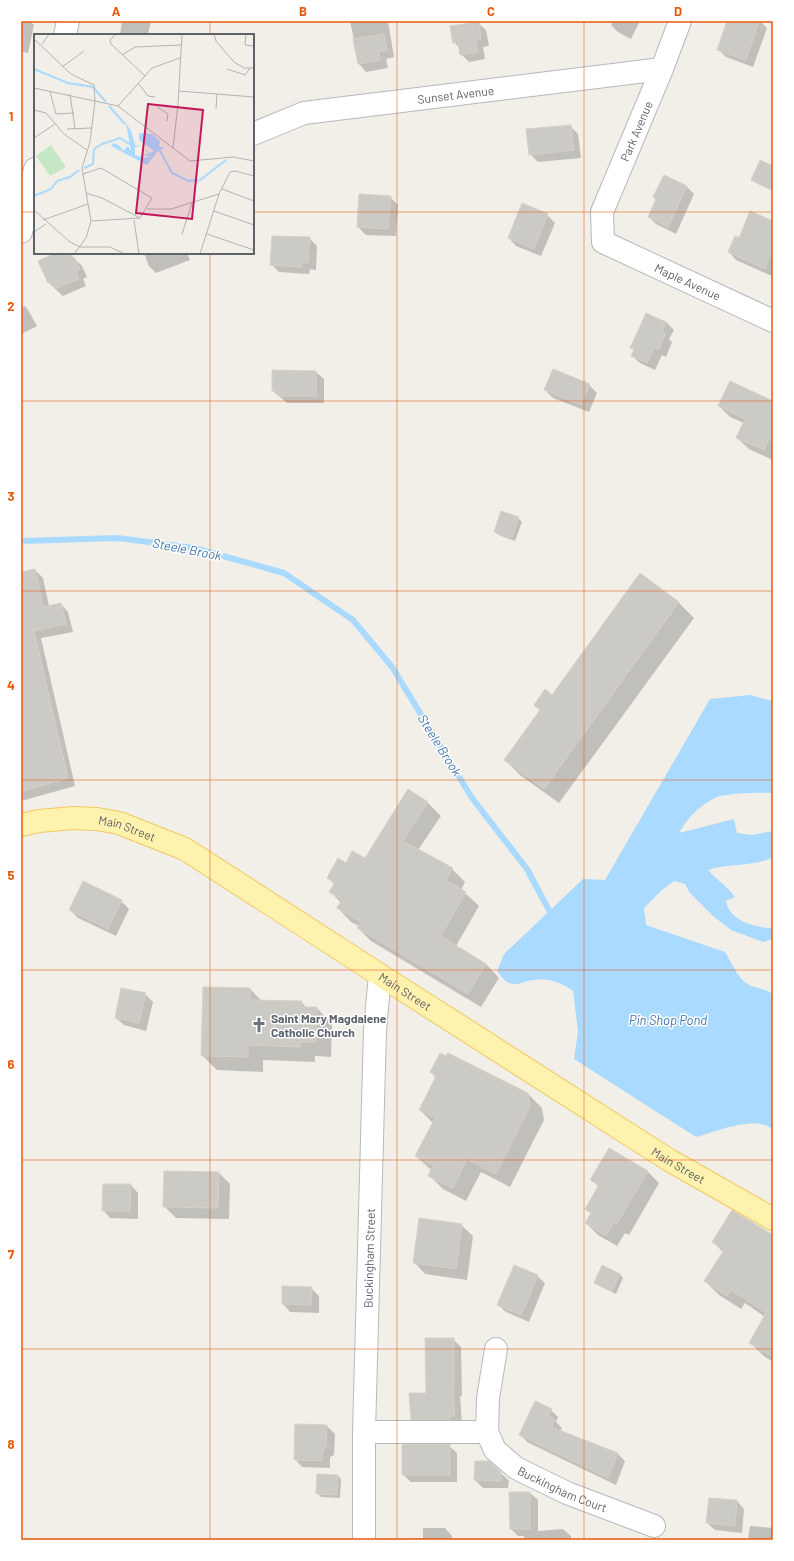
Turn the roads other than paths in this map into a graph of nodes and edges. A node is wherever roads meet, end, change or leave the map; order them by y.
1 (68, 21) edge
2 (680, 21) edge
3 (65, 34) edge
4 (662, 70) junction
5 (254, 134) edge
6 (34, 174) edge
7 (34, 229) edge
8 (21, 232) edge
9 (602, 242) joint
10 (773, 321) edge
11 (21, 825) edge
12 (380, 976) junction
13 (773, 1218) edge
14 (496, 1349) dead end
15 (364, 1432) junction
16 (487, 1432) junction
17 (654, 1526) dead end
18 (364, 1540) edge

1 - 3 street
2 - 4 street, Park Avenue
4 - 5 street, Sunset Avenue
4 - 9 street, Park Avenue
6 - 8 street
7 - 8 street
9 - 10 street, Maple Avenue
11 - 12 main road, Main Street
12 - 13 main road, Main Street
12 - 15 street, Buckingham Street
14 - 16 street, Buckingham Court
15 - 16 street
15 - 18 street, Buckingham Street
16 - 17 street, Buckingham Court

